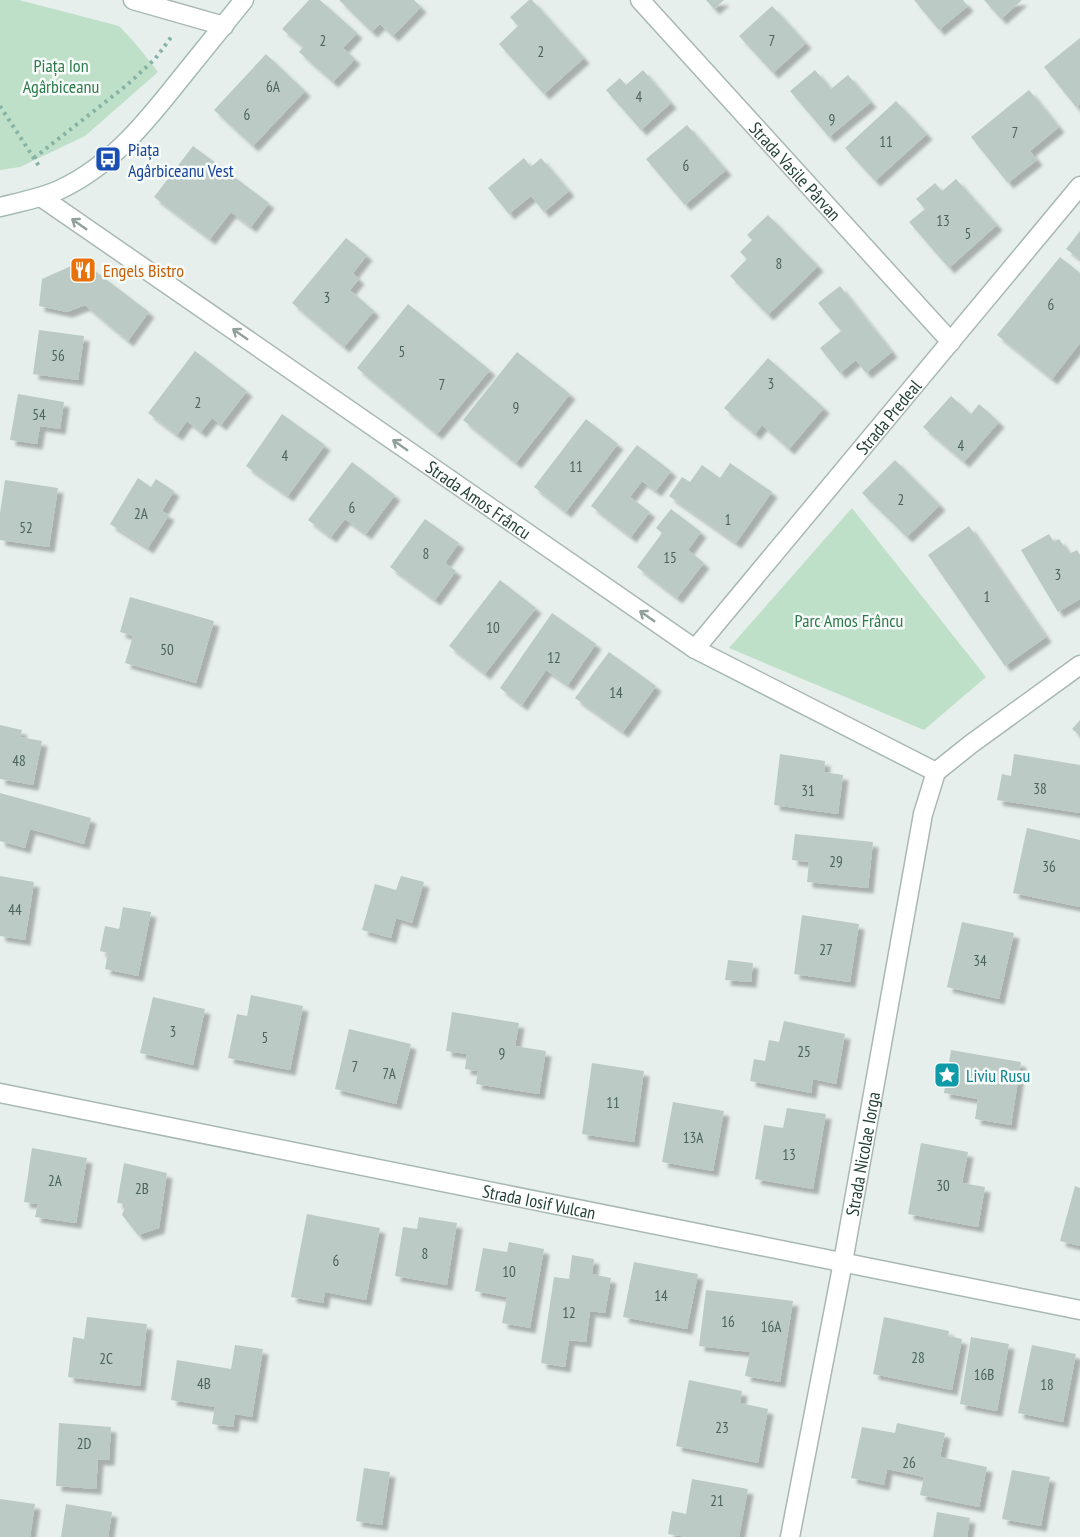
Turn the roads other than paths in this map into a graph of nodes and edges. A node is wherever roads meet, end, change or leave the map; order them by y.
1 (133, 0) edge
2 (244, 0) edge
3 (640, 0) edge
4 (224, 26) junction
5 (1080, 186) edge
6 (41, 197) junction
7 (0, 207) edge
8 (951, 342) junction
9 (695, 649) junction
10 (1080, 665) edge
11 (936, 772) junction
12 (0, 1093) edge
13 (843, 1262) junction
14 (1080, 1310) edge
15 (790, 1537) edge

1 - 4 street
2 - 4 street
3 - 8 street, Strada Vasile Pârvan
4 - 6 street
5 - 8 street, Strada Predeal
6 - 7 street
9 -> 6 street, Strada Amos Frâncu
8 - 9 street, Strada Predeal
9 - 11 street, Strada Amos Frâncu
10 - 11 street
11 - 13 street, Strada Nicolae Iorga
12 - 13 street, Strada Iosif Vulcan
13 - 14 street, Strada Iosif Vulcan
13 - 15 street, Strada Nicolae Iorga

